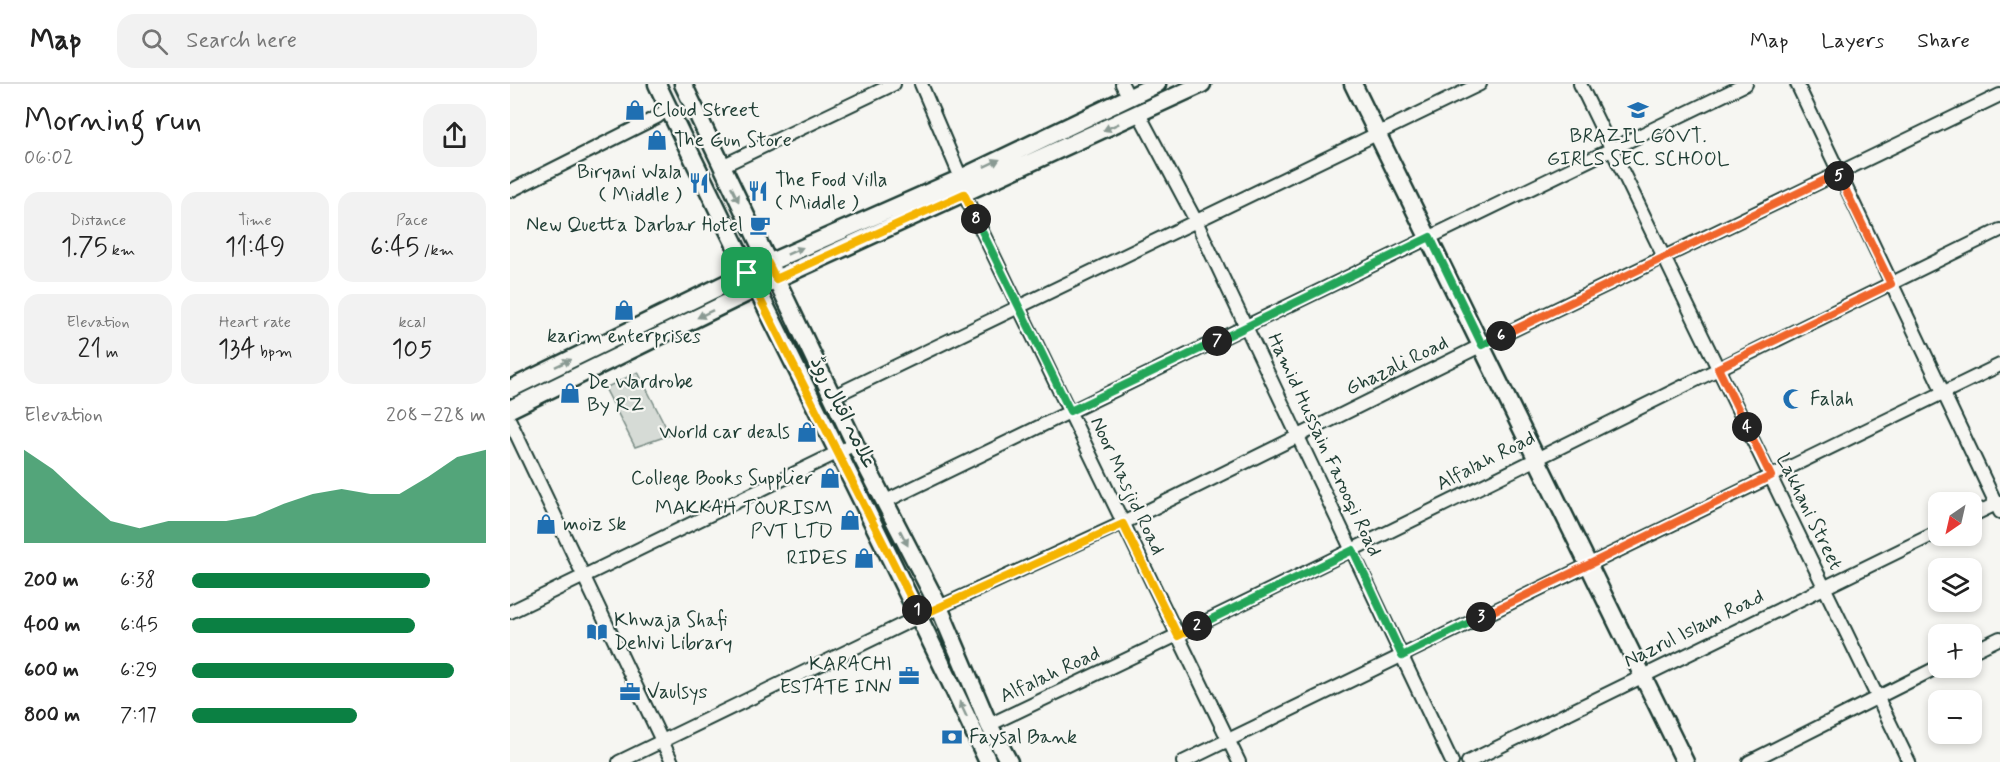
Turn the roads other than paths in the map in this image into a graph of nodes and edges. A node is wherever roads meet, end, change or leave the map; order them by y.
1 (657, 84) edge
2 (683, 84) edge
3 (894, 84) edge
4 (921, 84) edge
5 (1157, 84) edge
6 (1202, 84) edge
7 (1353, 84) edge
8 (1480, 84) edge
9 (1580, 84) edge
10 (1746, 84) edge
11 (1797, 84) edge
12 (1125, 91) edge
13 (2000, 95) edge
14 (669, 108) junction
15 (1139, 114) junction
16 (1379, 133) junction
17 (1612, 149) junction
18 (722, 166) junction
19 (1837, 174) junction
20 (963, 186) junction
21 (510, 192) edge
22 (1196, 221) junction
23 (2000, 230) edge
24 (1430, 237) junction
25 (1664, 257) junction
26 (768, 263) junction
27 (747, 273) junction
28 (776, 279) junction
29 (1891, 284) junction
30 (755, 289) junction
31 (1020, 307) junction
32 (1247, 327) junction
33 (1482, 345) junction
34 (2000, 365) edge
35 (1718, 368) junction
36 (510, 389) edge
37 (1943, 393) junction
38 (832, 397) junction
39 (510, 409) edge
40 (1070, 411) junction
41 (510, 421) edge
42 (1299, 436) junction
43 (855, 444) junction
44 (840, 452) junction
45 (1537, 457) junction
46 (1771, 476) junction
47 (886, 501) junction
48 (1999, 506) edge
49 (1982, 512) edge
50 (1123, 524) junction
51 (1928, 537) edge
52 (1353, 550) junction
53 (1589, 564) junction
54 (584, 577) junction
55 (1824, 587) junction
56 (939, 607) junction
57 (510, 612) edge
58 (920, 616) junction
59 (1178, 636) junction
60 (2000, 638) edge
61 (1982, 647) edge
62 (1402, 656) junction
63 (1928, 672) edge
64 (1643, 676) junction
65 (1877, 696) junction
66 (989, 725) junction
67 (1229, 740) junction
68 (662, 741) junction
69 (619, 762) edge
70 (672, 762) edge
71 (988, 762) edge
72 (1009, 762) edge
73 (1183, 762) edge
74 (1239, 762) edge
75 (1452, 762) edge
76 (1468, 762) edge
77 (1685, 762) edge
78 (1749, 762) edge
79 (1909, 762) edge

1 - 14 main road, علامہ اقبال روڈ
2 - 18 main road, علامہ اقبال روڈ
3 - 18 street
4 - 20 street, Noor Masjid Road
5 - 12 main road
6 - 15 main road
7 - 16 main road
8 - 16 street
9 - 17 street, Lakhani Street
10 - 17 street
11 - 19 street
20 -> 12 main road
13 - 19 street, Ghazali Road
14 - 21 street
14 - 27 main road, علامہ اقبال روڈ
15 -> 20 main road
15 - 22 street, Hamid Hussain Farooqi Road
16 - 22 street
16 - 24 main road
17 - 24 street
17 - 25 street, Lakhani Street
18 -> 26 main road, علامہ اقبال روڈ
19 - 25 street, Ghazali Road
19 - 29 street
26 -> 20 main road
20 - 28 main road
20 - 31 street, Noor Masjid Road
22 - 31 street
22 - 32 street, Hamid Hussain Farooqi Road
23 - 29 street, Alfalah Road
24 - 32 street
24 - 33 main road
25 - 33 street, Ghazali Road
25 - 35 street, Lakhani Street
26 - 27 main road
26 - 28 main road, علامہ اقبال روڈ
27 - 30 main road, علامہ اقبال روڈ
36 -> 27 main road
28 - 30 main road
28 - 38 main road, علامہ اقبال روڈ
29 - 35 street, Alfalah Road
29 - 37 street
30 -> 39 main road
30 - 44 main road, علامہ اقبال روڈ
31 - 38 street
31 - 40 street, Noor Masjid Road
32 - 40 street
32 - 42 street, Hamid Hussain Farooqi Road
33 - 42 street, Ghazali Road
33 - 45 main road
34 - 37 street
35 - 45 street, Alfalah Road
35 - 46 street, Lakhani Street
37 - 46 street
37 - 48 street
38 - 43 main road, علامہ اقبال روڈ
40 - 47 street
40 - 50 street, Noor Masjid Road
41 - 54 street
42 - 50 street, Ghazali Road
42 - 52 street, Hamid Hussain Farooqi Road
43 - 44 street
43 - 47 main road, علامہ اقبال روڈ
44 - 54 street
44 - 58 main road, علامہ اقبال روڈ
45 - 52 street, Alfalah Road
45 - 53 main road
46 - 53 street
46 - 55 street, Lakhani Street
47 -> 56 main road, علامہ اقبال روڈ
48 - 49 street
50 - 56 street, Ghazali Road
50 - 59 street, Noor Masjid Road
51 - 55 street, Nazrul Islam Road
52 - 59 street, Alfalah Road
52 - 62 street, Hamid Hussain Farooqi Road
53 - 62 street
53 - 64 main road
54 - 57 street
54 - 68 street
55 - 64 street, Nazrul Islam Road
55 - 65 street, Lakhani Street
56 - 58 street, Ghazali Road
56 - 66 main road, علامہ اقبال روڈ
58 - 68 street, Ghazali Road
71 -> 58 main road, علامہ اقبال روڈ
59 - 66 street, Alfalah Road
59 - 67 street, Noor Masjid Road
60 - 61 street
62 - 67 street
62 - 75 street, Hamid Hussain Farooqi Road
63 - 65 street
64 - 76 street, Nazrul Islam Road
64 - 77 main road
65 - 78 street
65 - 79 street, Lakhani Street
66 - 72 main road, علامہ اقبال روڈ
67 - 73 street
67 - 74 street, Noor Masjid Road
68 - 69 street, Ghazali Road
68 - 70 street

